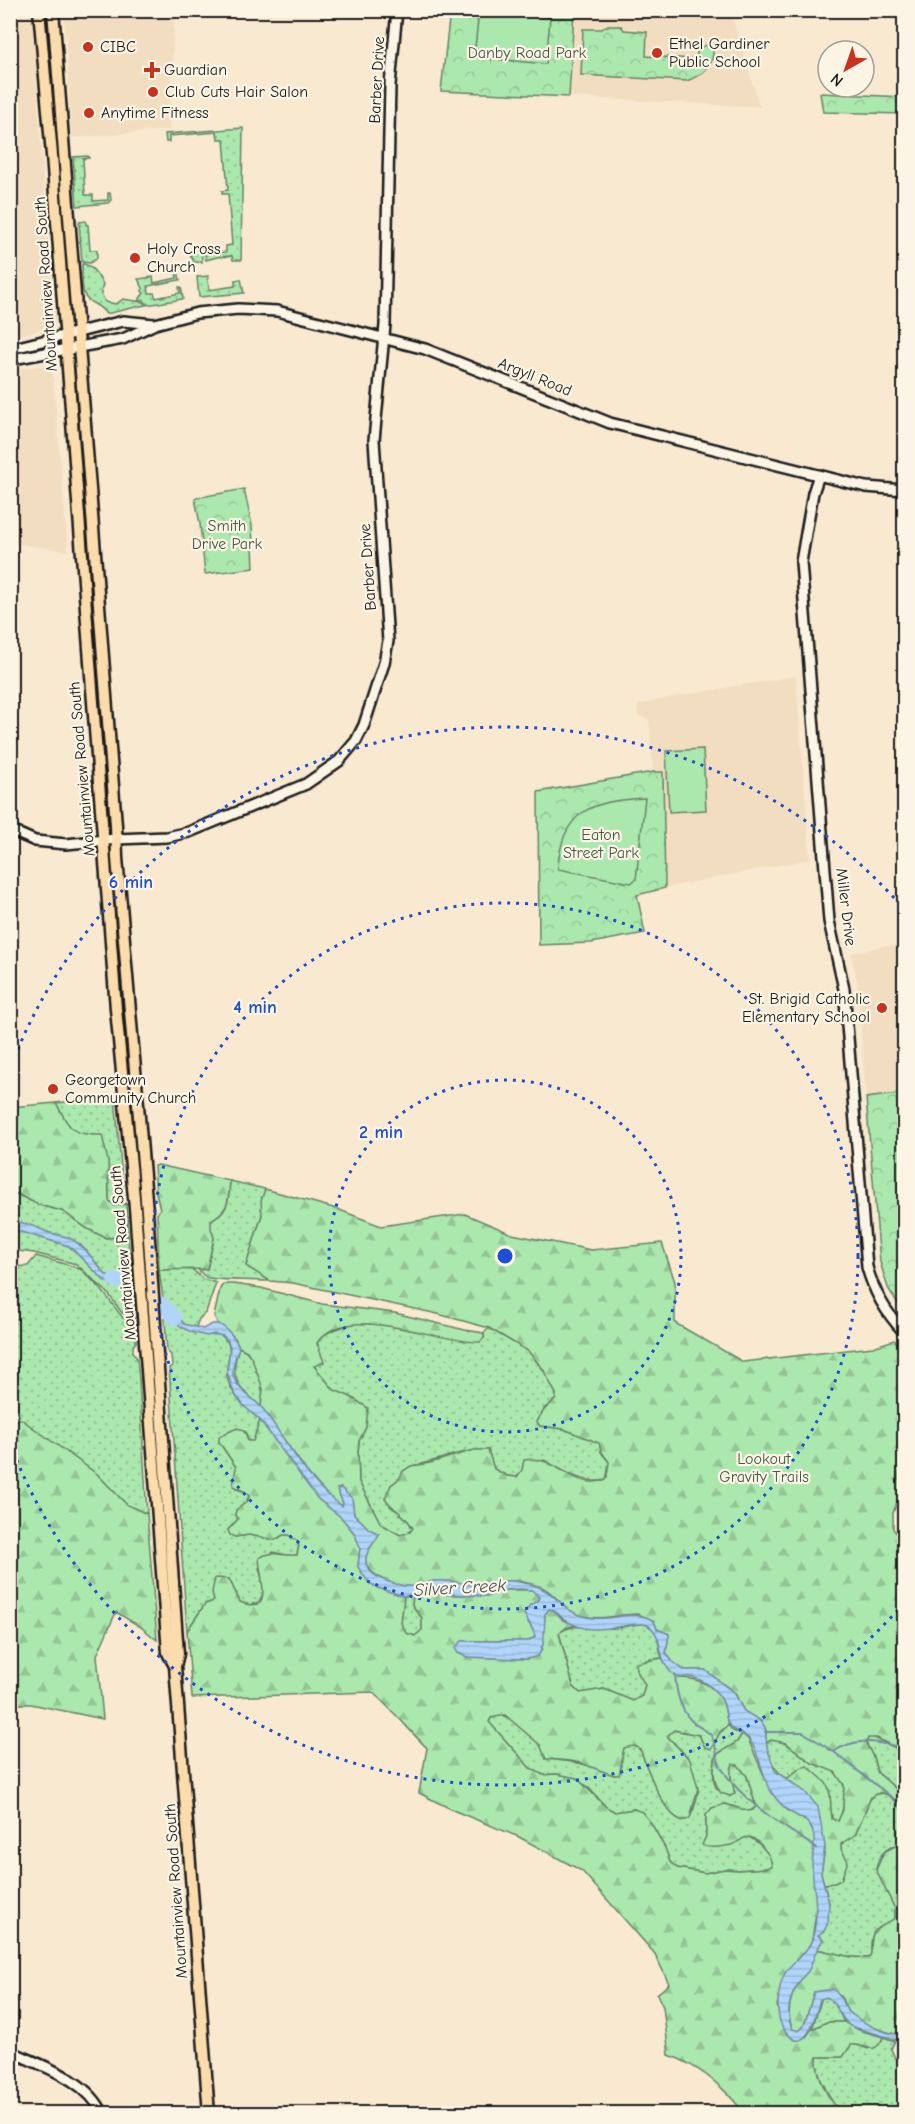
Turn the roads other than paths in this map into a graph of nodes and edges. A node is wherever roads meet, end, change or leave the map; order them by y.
1 (39, 10) edge
2 (53, 10) edge
3 (397, 10) edge
4 (155, 324) junction
5 (79, 333) junction
6 (65, 336) junction
7 (384, 338) junction
8 (80, 347) junction
9 (10, 349) edge
10 (66, 350) junction
11 (10, 358) edge
12 (819, 475) junction
13 (904, 490) edge
14 (10, 830) edge
15 (116, 839) junction
16 (104, 840) junction
17 (904, 1332) edge
18 (174, 1666) junction
19 (10, 2051) edge
20 (103, 2114) edge
21 (208, 2114) edge

1 - 6 main road, Mountainview Road South
2 - 5 main road, Mountainview Road South
3 - 7 street, Barber Drive
4 - 5 street, Argyll Road
4 - 7 street, Argyll Road
4 - 8 street, Argyll Road
5 - 6 street, Argyll Road
5 - 8 main road, Mountainview Road South
6 - 9 street, Argyll Road
6 - 10 main road, Mountainview Road South
7 - 12 street, Argyll Road
7 - 15 street, Barber Drive
8 - 10 street, Argyll Road
8 - 15 main road, Mountainview Road South
10 - 11 street, Argyll Road
10 - 16 main road, Mountainview Road South
12 - 13 street, Argyll Road
12 - 17 street, Miller Drive
14 - 16 street, Barber Drive
15 - 16 street, Barber Drive
15 - 18 main road, Mountainview Road South
16 - 18 main road, Mountainview Road South
18 - 21 main road, Mountainview Road South
19 - 20 street

